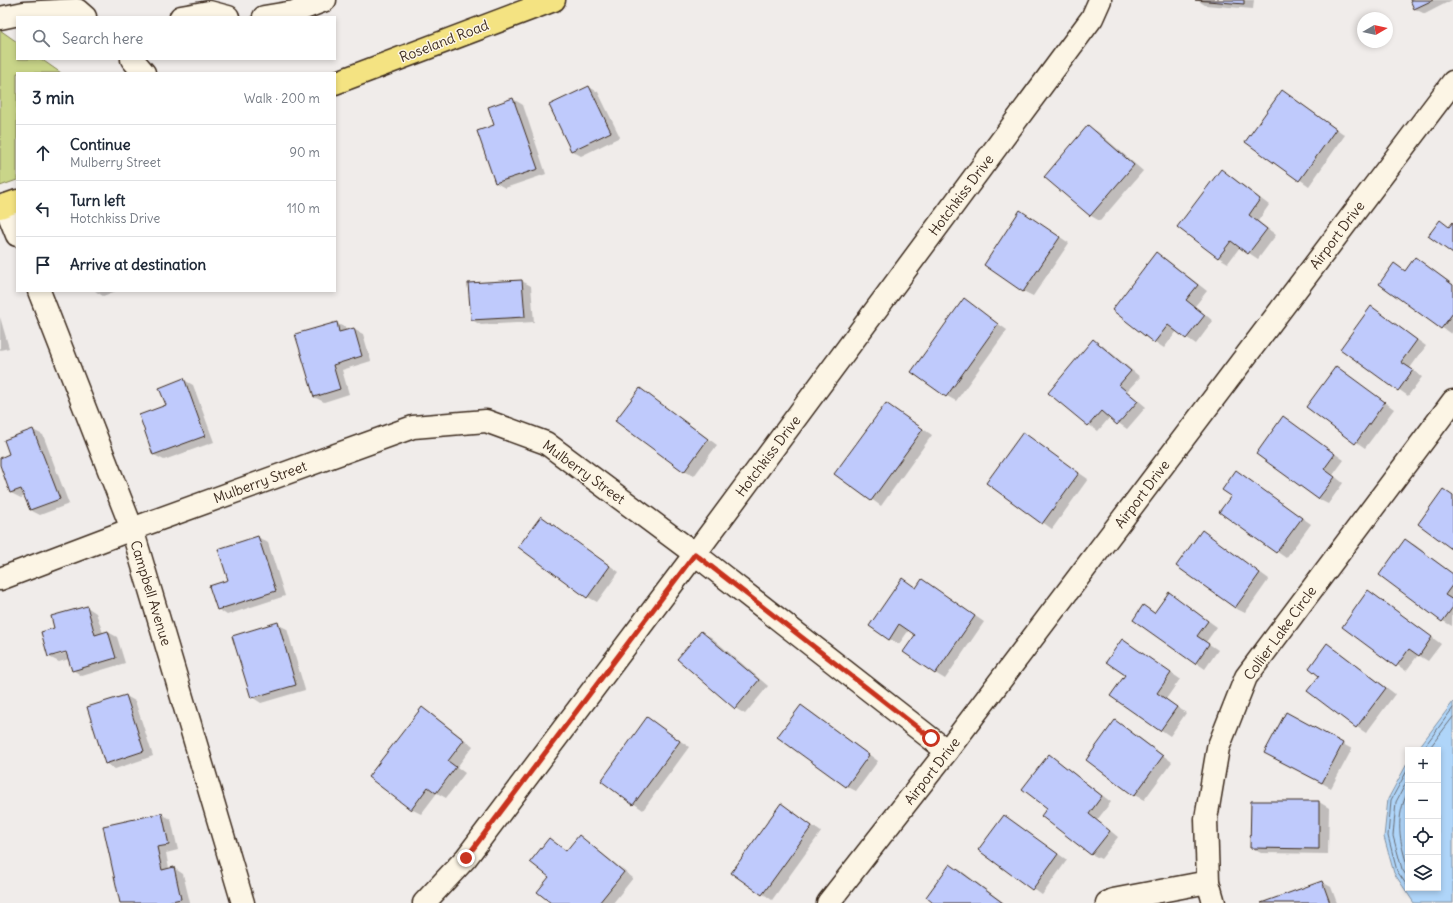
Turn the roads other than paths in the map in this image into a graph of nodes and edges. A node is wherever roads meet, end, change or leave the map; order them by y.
1 (325, 0) edge
2 (554, 0) edge
3 (1100, 0) edge
4 (84, 16) edge
5 (187, 16) edge
6 (224, 16) edge
7 (270, 16) edge
8 (0, 18) edge
9 (134, 60) edge
10 (143, 72) edge
11 (1453, 82) edge
12 (336, 83) edge
13 (7, 204) edge
14 (16, 232) edge
15 (39, 292) edge
16 (1453, 401) edge
17 (132, 529) junction
18 (695, 554) junction
19 (0, 579) edge
20 (947, 751) junction
21 (1208, 882) junction
22 (243, 903) edge
23 (424, 903) edge
24 (828, 903) edge
25 (1107, 903) edge
26 (1214, 903) edge

1 - 7 street
2 - 12 main road, Roseland Road
3 - 18 street, Hotchkiss Drive
4 - 8 street
5 - 6 street
9 - 10 street
11 - 20 street, Airport Drive
13 - 14 street
15 - 17 street, Campbell Avenue
16 - 21 street, Collier Lake Circle
17 - 18 street, Mulberry Street
17 - 19 street, Mulberry Street
17 - 22 street, Campbell Avenue
18 - 20 street, Mulberry Street
18 - 23 street, Hotchkiss Drive
20 - 24 street, Airport Drive
21 - 25 street
21 - 26 street, Collier Lake Circle

